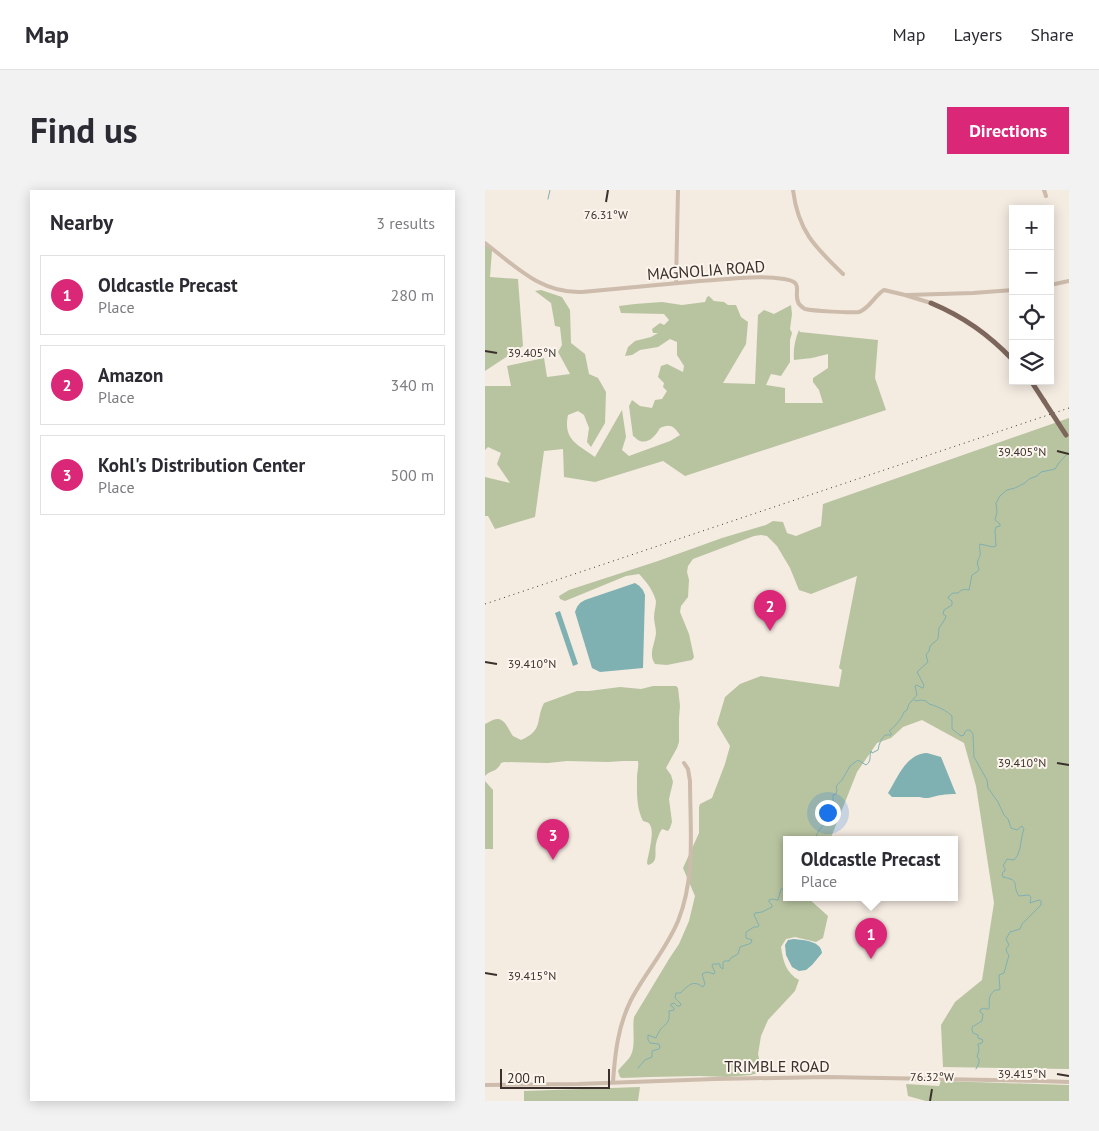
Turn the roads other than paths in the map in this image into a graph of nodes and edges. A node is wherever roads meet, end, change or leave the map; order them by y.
1 (677, 190) edge
2 (793, 190) edge
3 (1044, 190) edge
4 (1046, 196) dead end
5 (485, 243) edge
6 (843, 274) dead end
7 (1069, 281) edge
8 (677, 283) junction
9 (1054, 284) edge
10 (1009, 290) edge
11 (905, 295) junction
12 (931, 303) joint
13 (1009, 356) edge
14 (1034, 385) edge
15 (1067, 437) edge
16 (684, 763) dead end
17 (613, 1082) junction
18 (1069, 1082) edge
19 (485, 1085) edge

1 - 8 street
2 - 6 street
3 - 4 street
5 - 8 street, MAGNOLIA ROAD
7 - 9 street
8 - 11 street, MAGNOLIA ROAD
10 - 11 street
11 - 12 street, MAGNOLIA ROAD
12 - 13 main road, MAGNOLIA ROAD
14 - 15 main road, bridge
16 - 17 street
17 - 18 street, TRIMBLE ROAD
17 - 19 street, TRIMBLE ROAD

